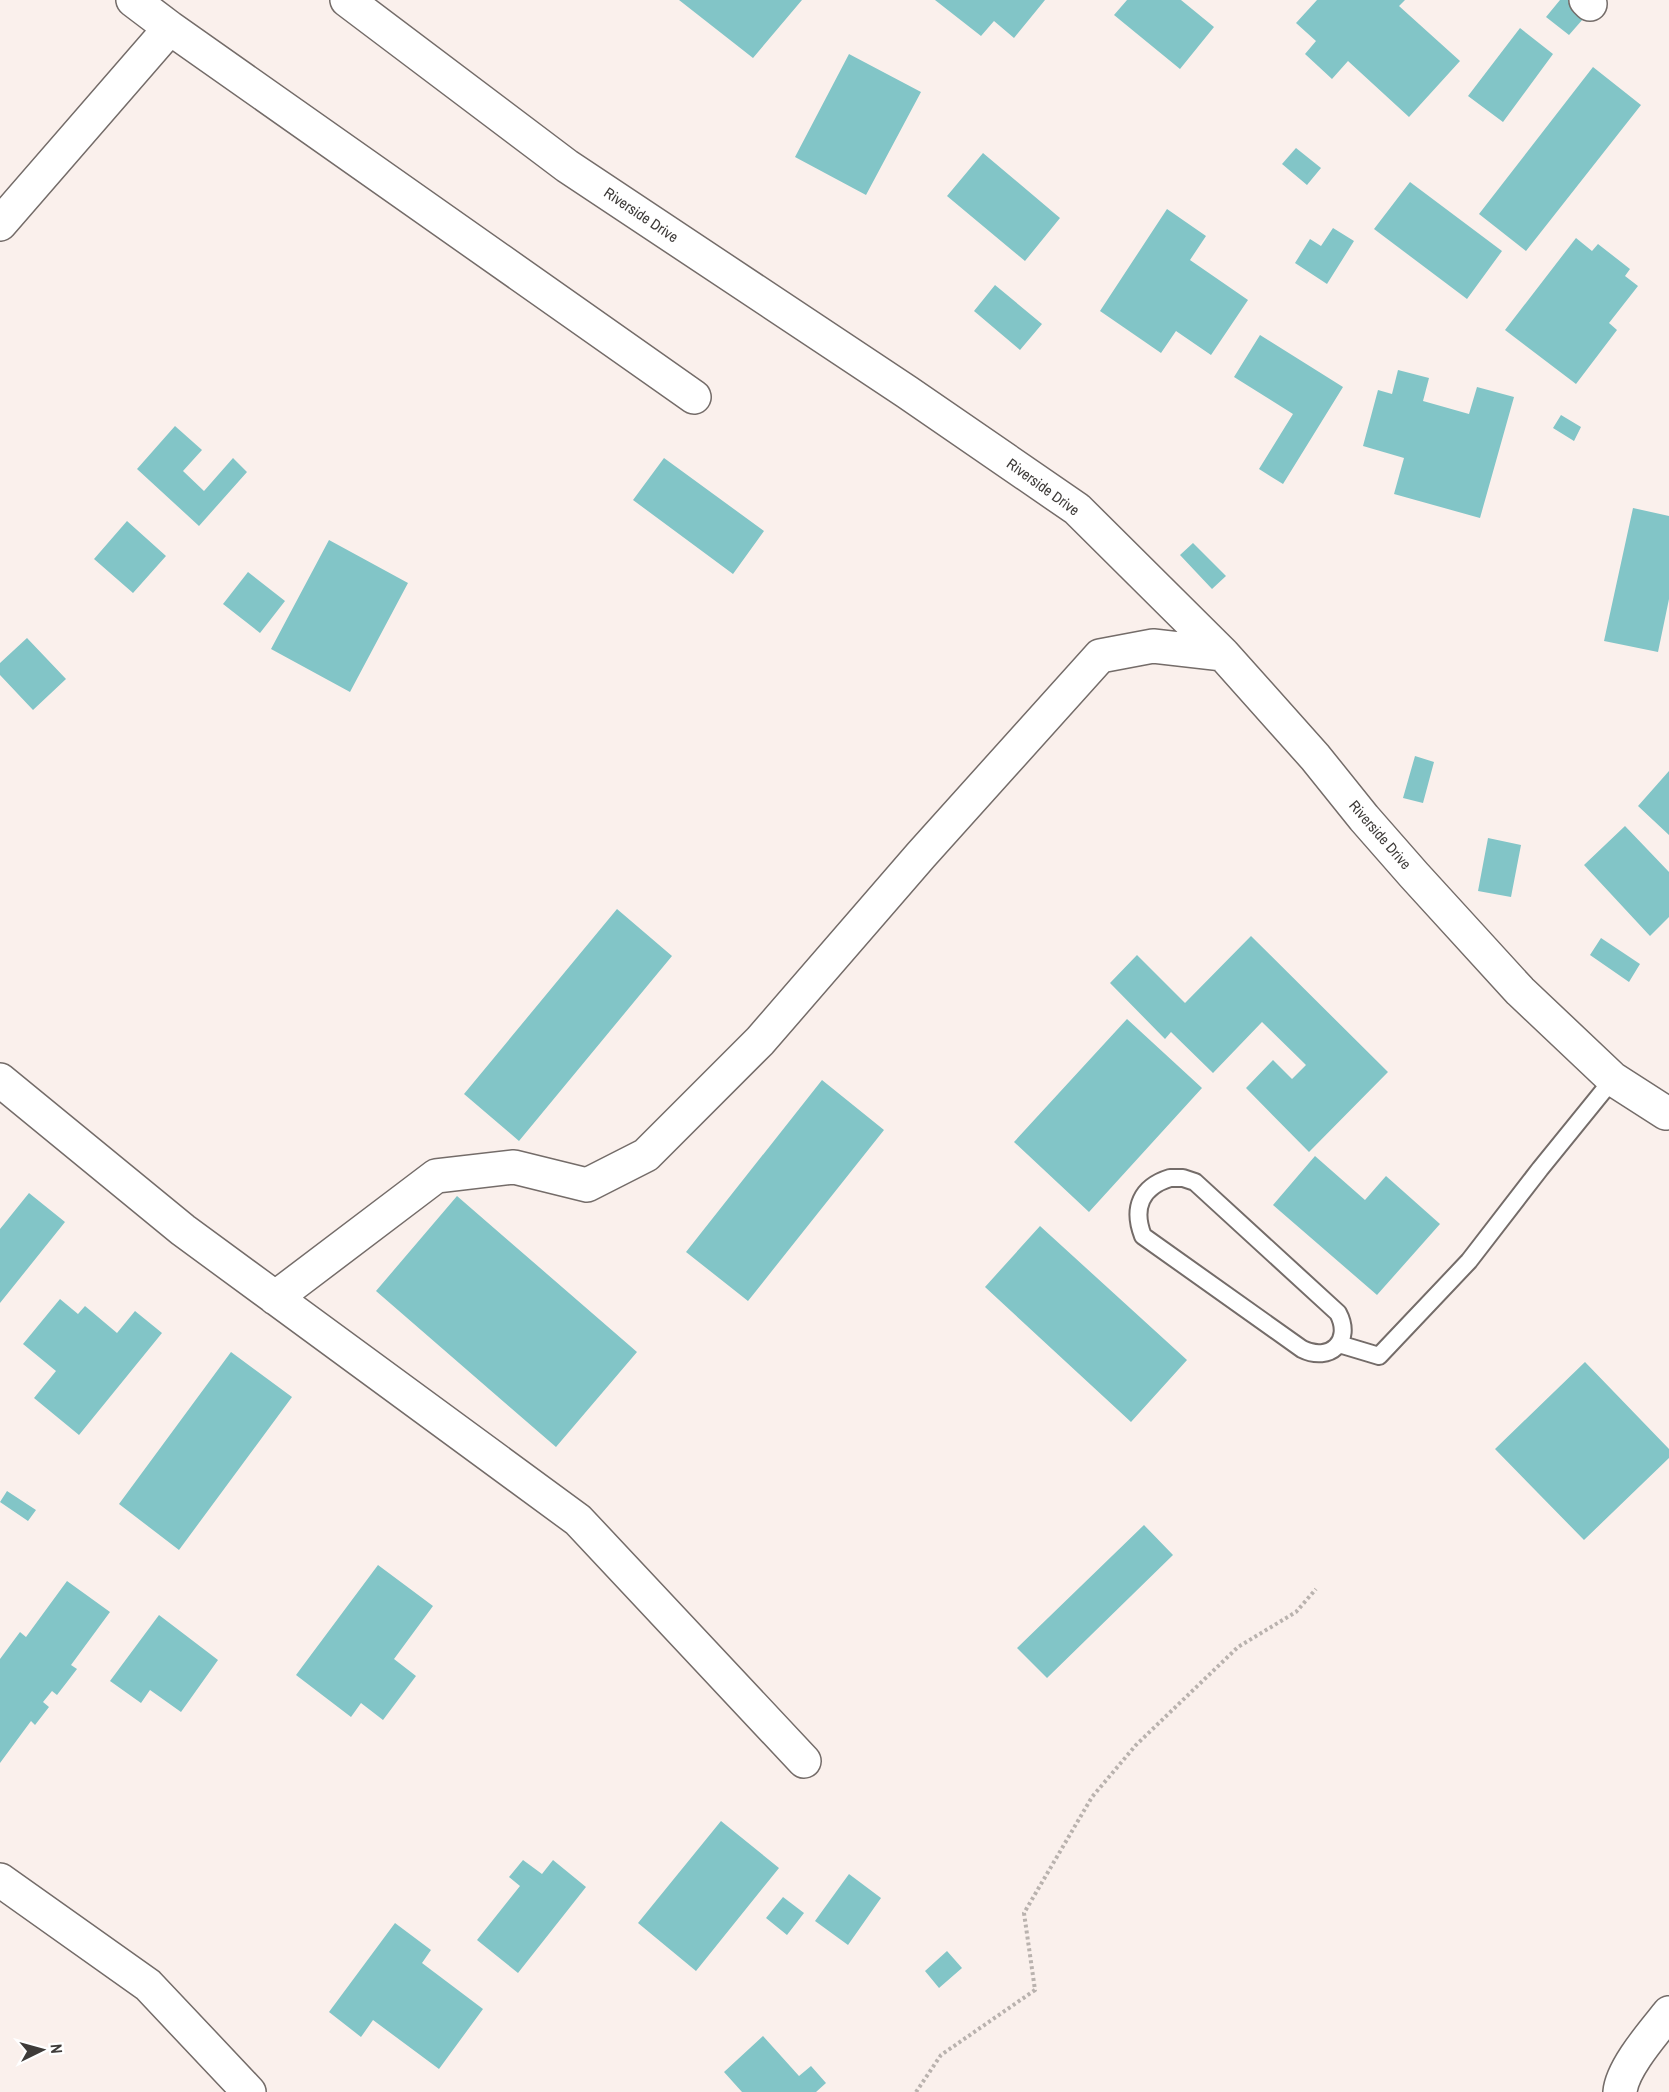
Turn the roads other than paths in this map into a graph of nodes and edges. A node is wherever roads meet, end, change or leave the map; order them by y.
1 (133, 0) edge
2 (347, 0) edge
3 (170, 28) junction
4 (0, 224) edge
5 (694, 397) dead end
6 (1223, 654) junction
7 (1613, 1079) junction
8 (0, 1080) edge
9 (1668, 1113) edge
10 (275, 1298) junction
11 (1338, 1344) junction
12 (804, 1761) dead end
13 (0, 1880) edge
14 (1669, 2013) edge
15 (249, 2092) edge
16 (1620, 2092) edge

1 - 3 street
2 - 6 street, Riverside Drive
3 - 4 street
3 - 5 street
6 - 7 street, Riverside Drive
6 - 10 street
7 - 9 street, Riverside Drive
7 - 11 lane
8 - 10 street
10 - 12 street
11 - 11 lane
13 - 15 street
14 - 16 street

